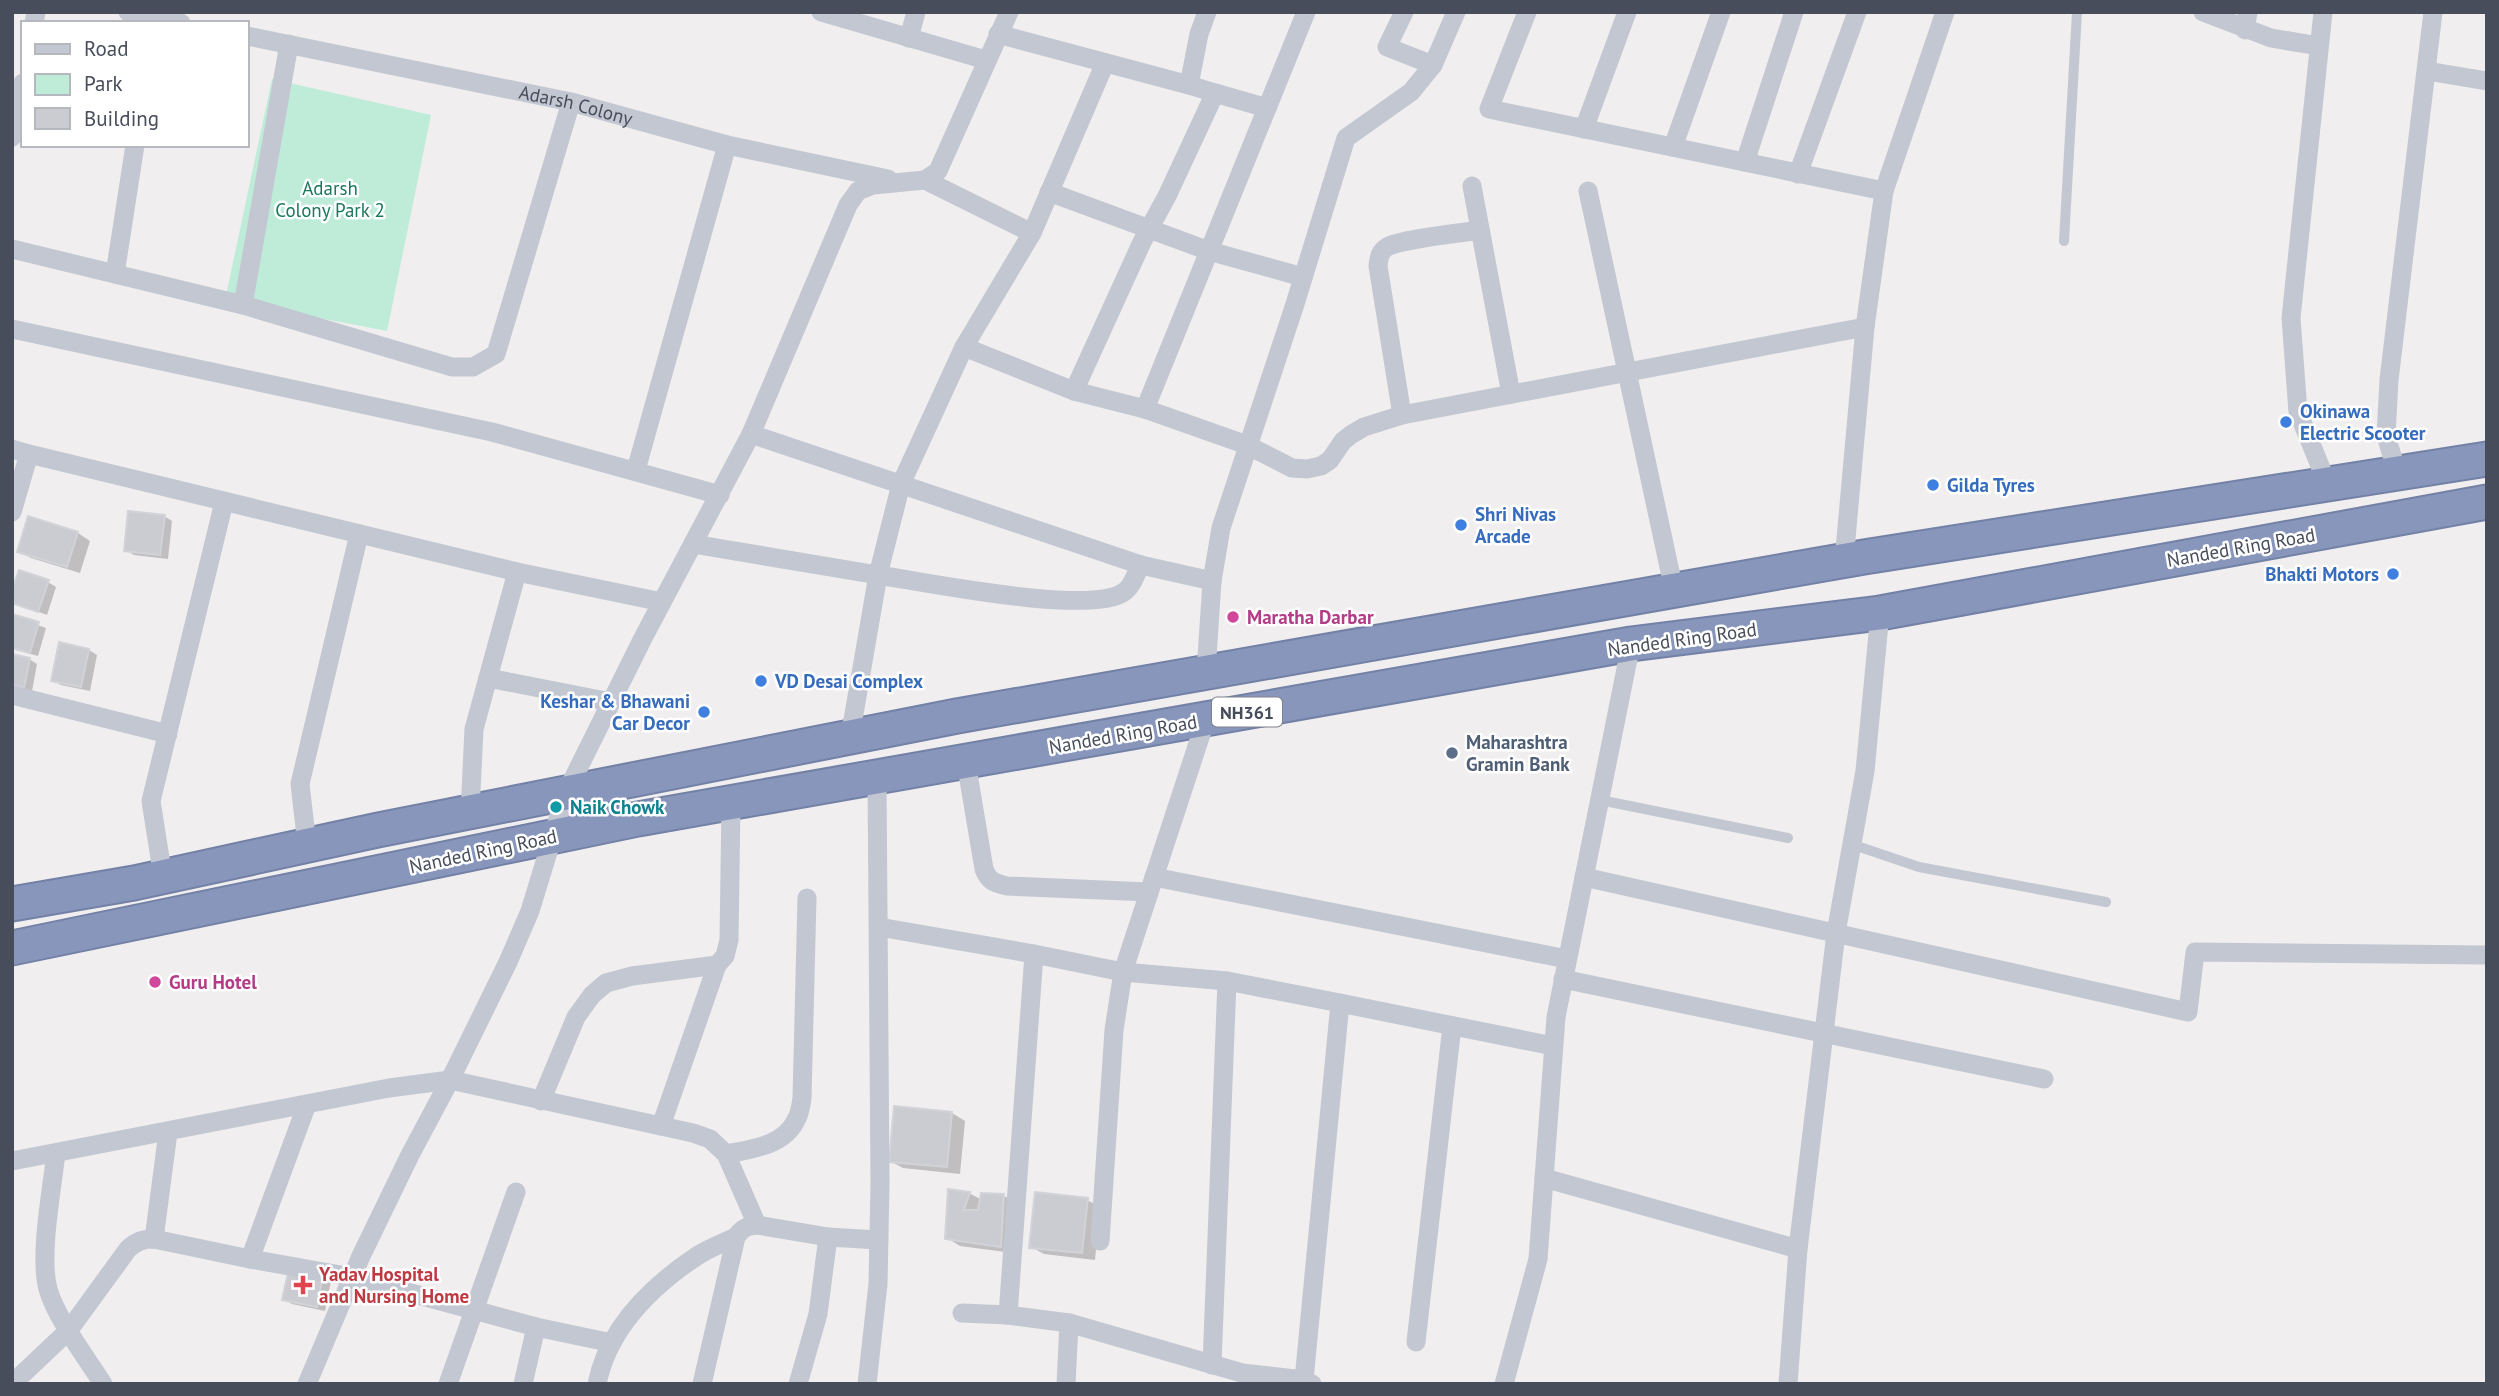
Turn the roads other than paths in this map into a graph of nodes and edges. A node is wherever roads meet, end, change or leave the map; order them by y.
1 (128, 12) edge
2 (821, 12) edge
3 (916, 12) edge
4 (1009, 12) edge
5 (1207, 12) edge
6 (1306, 12) edge
7 (1404, 12) edge
8 (1456, 12) edge
9 (1527, 12) edge
10 (1627, 12) edge
11 (1721, 12) edge
12 (1794, 12) edge
13 (1857, 12) edge
14 (1945, 12) edge
15 (2077, 12) edge
16 (2203, 12) edge
17 (2323, 12) edge
18 (2432, 12) edge
19 (154, 20) edge
20 (2255, 28) edge
21 (998, 34) junction
22 (248, 36) edge
23 (909, 38) junction
24 (289, 44) junction
25 (2319, 46) junction
26 (986, 60) junction
27 (1105, 63) junction
28 (1433, 65) junction
29 (2427, 71) junction
30 (2487, 81) edge
31 (1189, 85) junction
32 (21, 93) edge
33 (1215, 93) junction
34 (571, 102) junction
35 (1267, 108) junction
36 (1584, 129) junction
37 (12, 137) edge
38 (727, 145) junction
39 (135, 147) edge
40 (1673, 147) junction
41 (1745, 162) junction
42 (1798, 174) junction
43 (925, 180) junction
44 (903, 182) junction
45 (1472, 186) dead end
46 (1588, 191) dead end
47 (1884, 191) junction
48 (1049, 192) junction
49 (1148, 230) junction
50 (1480, 230) junction
51 (1032, 233) junction
52 (2064, 241) dead end
53 (12, 249) edge
54 (1209, 251) junction
55 (115, 274) junction
56 (1303, 277) junction
57 (243, 305) junction
58 (1866, 327) junction
59 (12, 329) edge
60 (964, 347) junction
61 (1627, 373) junction
62 (1074, 391) junction
63 (1511, 394) junction
64 (1145, 409) junction
65 (1402, 415) junction
66 (751, 434) junction
67 (1247, 445) junction
68 (21, 451) edge
69 (2487, 459) edge
70 (636, 470) junction
71 (2397, 472) junction
72 (2327, 483) junction
73 (901, 484) junction
74 (720, 495) junction
75 (224, 502) junction
76 (2487, 502) edge
77 (12, 512) edge
78 (359, 534) junction
79 (693, 544) junction
80 (1844, 561) junction
81 (1141, 565) junction
82 (517, 572) junction
83 (878, 575) junction
84 (1212, 581) junction
85 (1674, 590) junction
86 (662, 602) junction
87 (1880, 613) junction
88 (1632, 644) junction
89 (1206, 672) junction
90 (488, 678) junction
91 (12, 695) edge
92 (611, 702) junction
93 (1206, 719) junction
94 (167, 734) junction
95 (850, 737) junction
96 (966, 762) junction
97 (877, 777) junction
98 (566, 793) junction
99 (1600, 800) junction
100 (732, 803) junction
101 (470, 812) junction
102 (553, 836) junction
103 (1788, 838) dead end
104 (1851, 844) junction
105 (307, 845) junction
106 (163, 877) junction
107 (1584, 877) junction
108 (1152, 885) junction
109 (807, 898) dead end
110 (2106, 902) dead end
111 (12, 904) edge
112 (879, 927) junction
113 (1836, 933) junction
114 (12, 948) edge
115 (1034, 954) junction
116 (2487, 955) edge
117 (717, 965) junction
118 (1565, 969) junction
119 (1123, 972) junction
120 (1227, 981) junction
121 (1340, 1003) junction
122 (1452, 1026) junction
123 (1824, 1033) junction
124 (1553, 1046) junction
125 (2044, 1079) dead end
126 (450, 1080) junction
127 (541, 1101) junction
128 (307, 1104) junction
129 (661, 1126) junction
130 (168, 1132) junction
131 (56, 1153) junction
132 (726, 1154) junction
133 (12, 1161) edge
134 (1544, 1178) junction
135 (516, 1192) dead end
136 (757, 1225) junction
137 (736, 1237) junction
138 (828, 1237) junction
139 (154, 1239) junction
140 (879, 1240) junction
141 (1100, 1241) dead end
142 (1798, 1249) junction
143 (250, 1259) junction
144 (352, 1277) junction
145 (474, 1311) junction
146 (962, 1313) dead end
147 (1008, 1315) junction
148 (1069, 1323) junction
149 (536, 1327) junction
150 (69, 1330) junction
151 (1416, 1342) dead end
152 (612, 1343) junction
153 (1212, 1365) junction
154 (1241, 1378) edge
155 (1308, 1382) edge
156 (12, 1384) edge
157 (103, 1384) edge
158 (307, 1384) edge
159 (448, 1384) edge
160 (523, 1384) edge
161 (597, 1384) edge
162 (702, 1384) edge
163 (798, 1384) edge
164 (867, 1384) edge
165 (1066, 1384) edge
166 (1504, 1384) edge
167 (1788, 1384) edge

1 - 19 street
2 - 23 street
3 - 23 street
4 - 21 street
5 - 31 street
6 - 35 street
7 - 28 street
8 - 28 street
9 - 36 street
10 - 36 street
11 - 40 street
12 - 41 street
13 - 42 street
14 - 47 street
15 - 52 lane
16 - 20 street
17 - 25 street
18 - 29 street
20 - 25 street
21 - 26 street
21 - 27 street
22 - 24 street, Adarsh Colony
23 - 26 street
24 - 34 street, Adarsh Colony
24 - 57 street
25 - 72 street
26 - 43 street
27 - 31 street
27 - 48 street
28 - 56 street
29 - 30 street
29 - 71 street
31 - 33 street
32 - 37 street
33 - 35 street
33 - 49 street
34 - 38 street, Adarsh Colony
34 - 57 street
35 - 54 street
36 - 40 street
38 - 44 street, Adarsh Colony
38 - 70 street
39 - 55 street
40 - 41 street
41 - 42 street
42 - 47 street
43 - 44 street
43 - 51 street
44 - 66 street
45 - 50 street
46 - 61 street
47 - 58 street
48 - 49 street
48 - 51 street
49 - 54 street
49 - 62 street
50 - 63 street
50 - 65 street
51 - 60 street
53 - 55 street
54 - 56 street
54 - 64 street
55 - 57 street
56 - 67 street
58 - 61 street
58 - 80 street
59 - 70 street
60 - 62 street
60 - 73 street
61 - 63 street
61 - 85 street
62 - 64 street
63 - 65 street
64 - 67 street
65 - 67 street
66 - 73 street
66 - 74 street
67 - 84 street
68 - 75 street
68 - 77 street
69 - 71 highway, NH361
70 - 74 street
71 - 72 highway, NH361
72 - 80 highway, NH361
73 - 81 street
73 - 83 street
74 - 79 street
75 - 78 street
75 - 94 street
76 - 87 highway, Nanded Ring Road / NH361
78 - 82 street
78 - 105 street
79 - 83 street
79 - 86 street
80 - 85 highway, NH361
81 - 83 street
81 - 84 street
82 - 86 street
82 - 90 street
83 - 95 street
84 - 89 street
85 - 89 highway, NH361
86 - 92 street
87 - 88 highway, Nanded Ring Road / NH361
87 - 104 street
88 - 93 highway, Nanded Ring Road / NH361
88 - 99 street
89 - 95 highway, NH361
90 - 92 street
90 - 101 street
91 - 94 street
92 - 98 street
93 - 96 highway, Nanded Ring Road / NH361
93 - 108 street
94 - 106 street
95 - 98 highway, NH361
96 - 97 highway, Nanded Ring Road / NH361
96 - 108 street
97 - 100 highway, Nanded Ring Road / NH361
97 - 112 street
98 - 101 highway, NH361
98 - 102 street
99 - 103 lane
99 - 107 street
100 - 102 highway, Nanded Ring Road / NH361
100 - 117 street
101 - 105 highway, NH361
102 - 114 highway, Nanded Ring Road / NH361
102 - 126 street
104 - 110 lane
104 - 113 street
105 - 106 highway, NH361
106 - 111 highway, NH361
107 - 113 street
107 - 118 street
108 - 118 street
108 - 119 street
109 - 132 street
112 - 115 street
112 - 140 street
113 - 116 street
113 - 123 street
115 - 119 street
115 - 147 street
117 - 127 street
117 - 129 street
118 - 123 street
118 - 124 street
119 - 120 street
119 - 141 street
120 - 121 street
120 - 153 street
121 - 122 street
121 - 155 street
122 - 124 street
122 - 151 street
123 - 125 street
123 - 142 street
124 - 134 street
126 - 127 street
126 - 128 street
126 - 144 street
127 - 129 street
128 - 130 street
128 - 143 street
129 - 132 street
130 - 131 street
130 - 139 street
131 - 133 street
131 - 150 street
132 - 136 street
134 - 142 street
134 - 166 street
135 - 145 street
136 - 137 street
136 - 138 street
137 - 152 street
137 - 162 street
138 - 140 street
138 - 163 street
139 - 143 street
139 - 150 street
140 - 164 street
142 - 167 street
143 - 144 street
144 - 145 street
144 - 158 street
145 - 149 street
145 - 159 street
146 - 147 street
147 - 148 street
148 - 153 street
148 - 165 street
149 - 152 street
149 - 160 street
150 - 156 street
150 - 157 street
152 - 161 street
153 - 154 street
154 - 155 street

